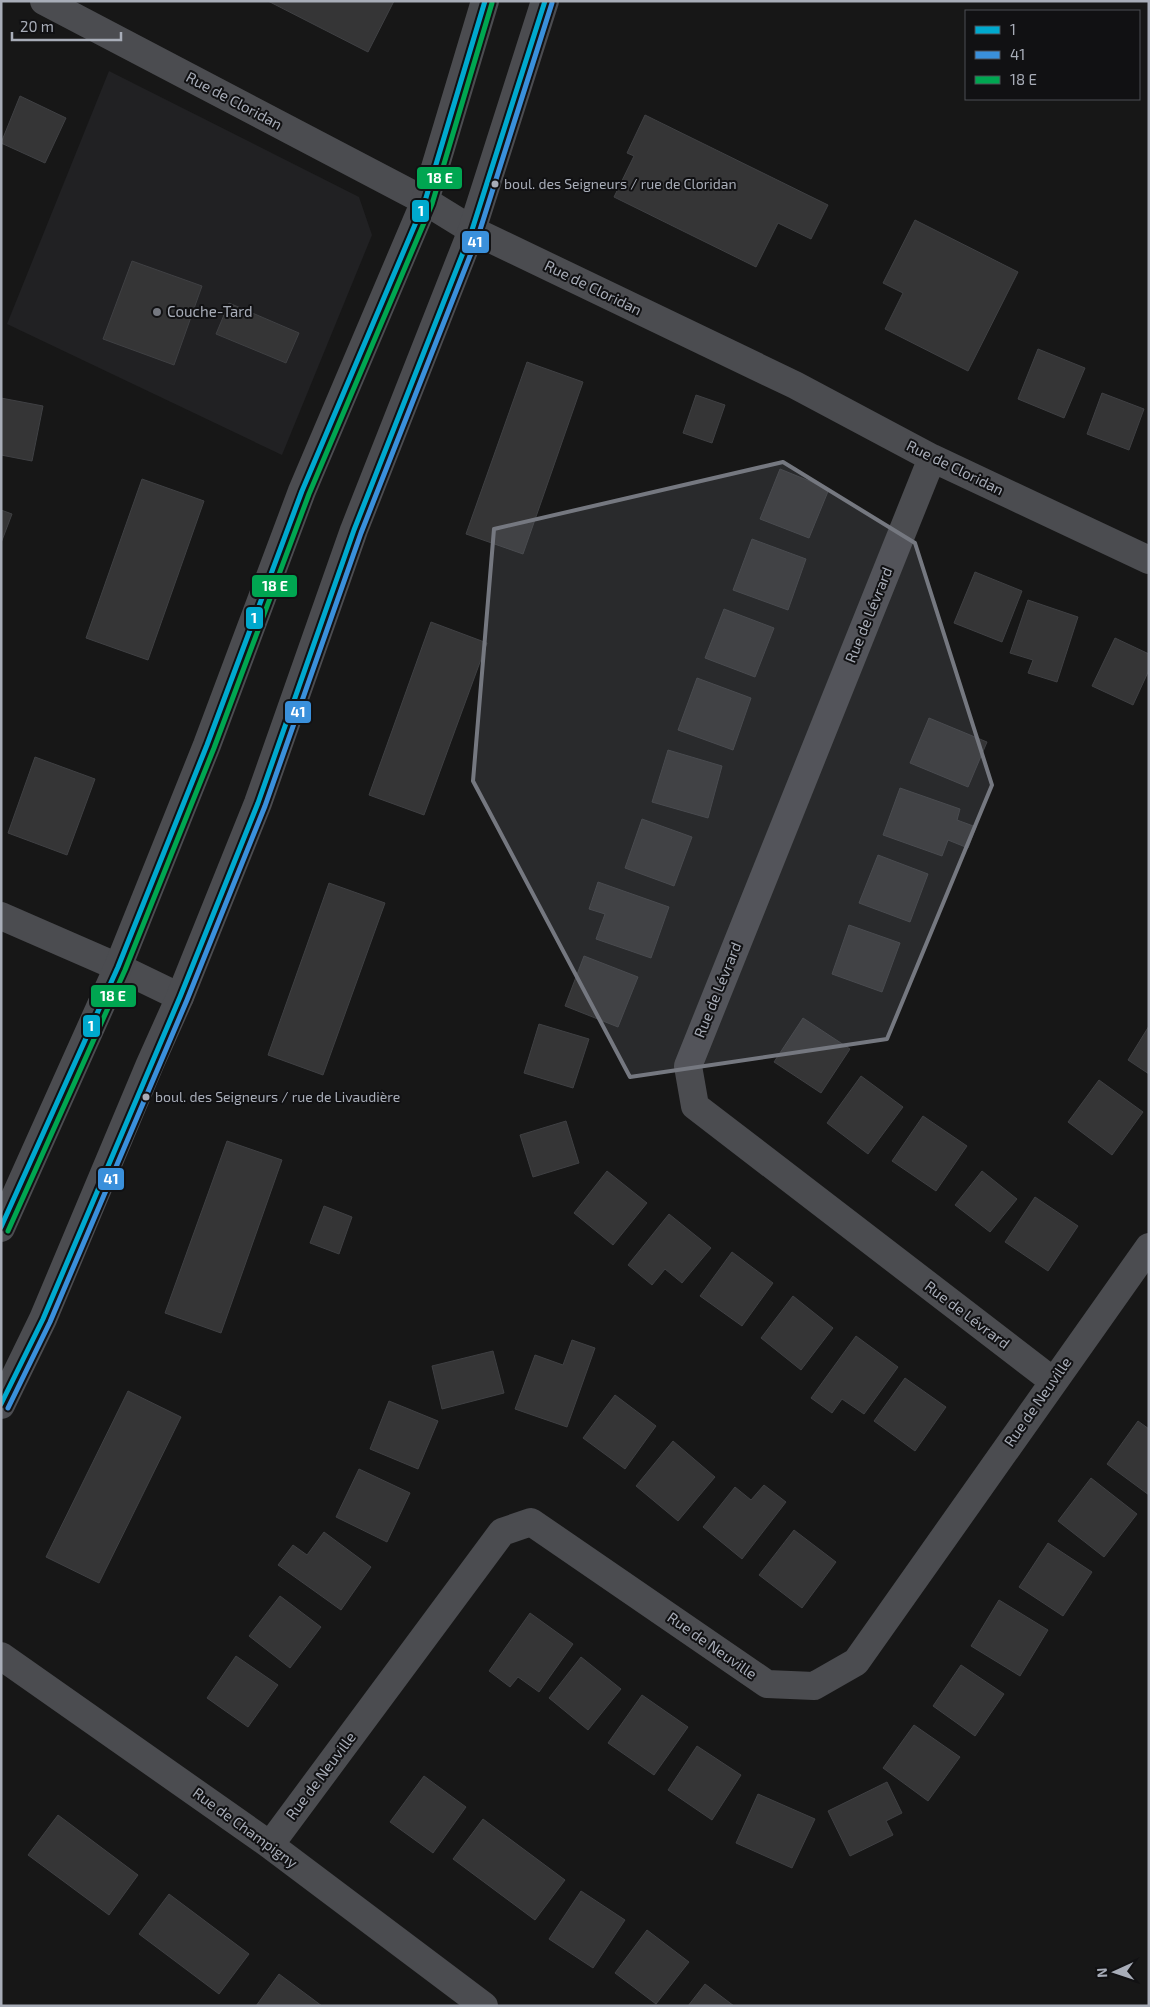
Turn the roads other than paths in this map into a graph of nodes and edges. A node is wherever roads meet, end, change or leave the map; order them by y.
1 (44, 1) edge
2 (485, 1) edge
3 (545, 1) edge
4 (425, 201) junction
5 (472, 230) junction
6 (932, 458) junction
7 (1149, 560) edge
8 (1, 916) edge
9 (118, 967) junction
10 (180, 997) junction
11 (1, 1228) edge
12 (1149, 1247) edge
13 (1053, 1381) junction
14 (1, 1405) edge
15 (1, 1656) edge
16 (270, 1845) junction
17 (484, 2006) edge

1 - 4 street, Rue de Cloridan
2 - 4 street
3 - 5 street
4 - 5 street, Rue de Cloridan
4 - 9 street
5 - 6 street, Rue de Cloridan
5 - 10 street
6 - 7 street, Rue de Cloridan
6 - 13 street, Rue de Lévrard
8 - 9 street
9 - 10 street
9 - 11 street
10 - 14 street
12 - 13 street, Rue de Neuville
13 - 16 street, Rue de Neuville
15 - 16 street, Rue de Champigny
16 - 17 street, Rue de Champigny

